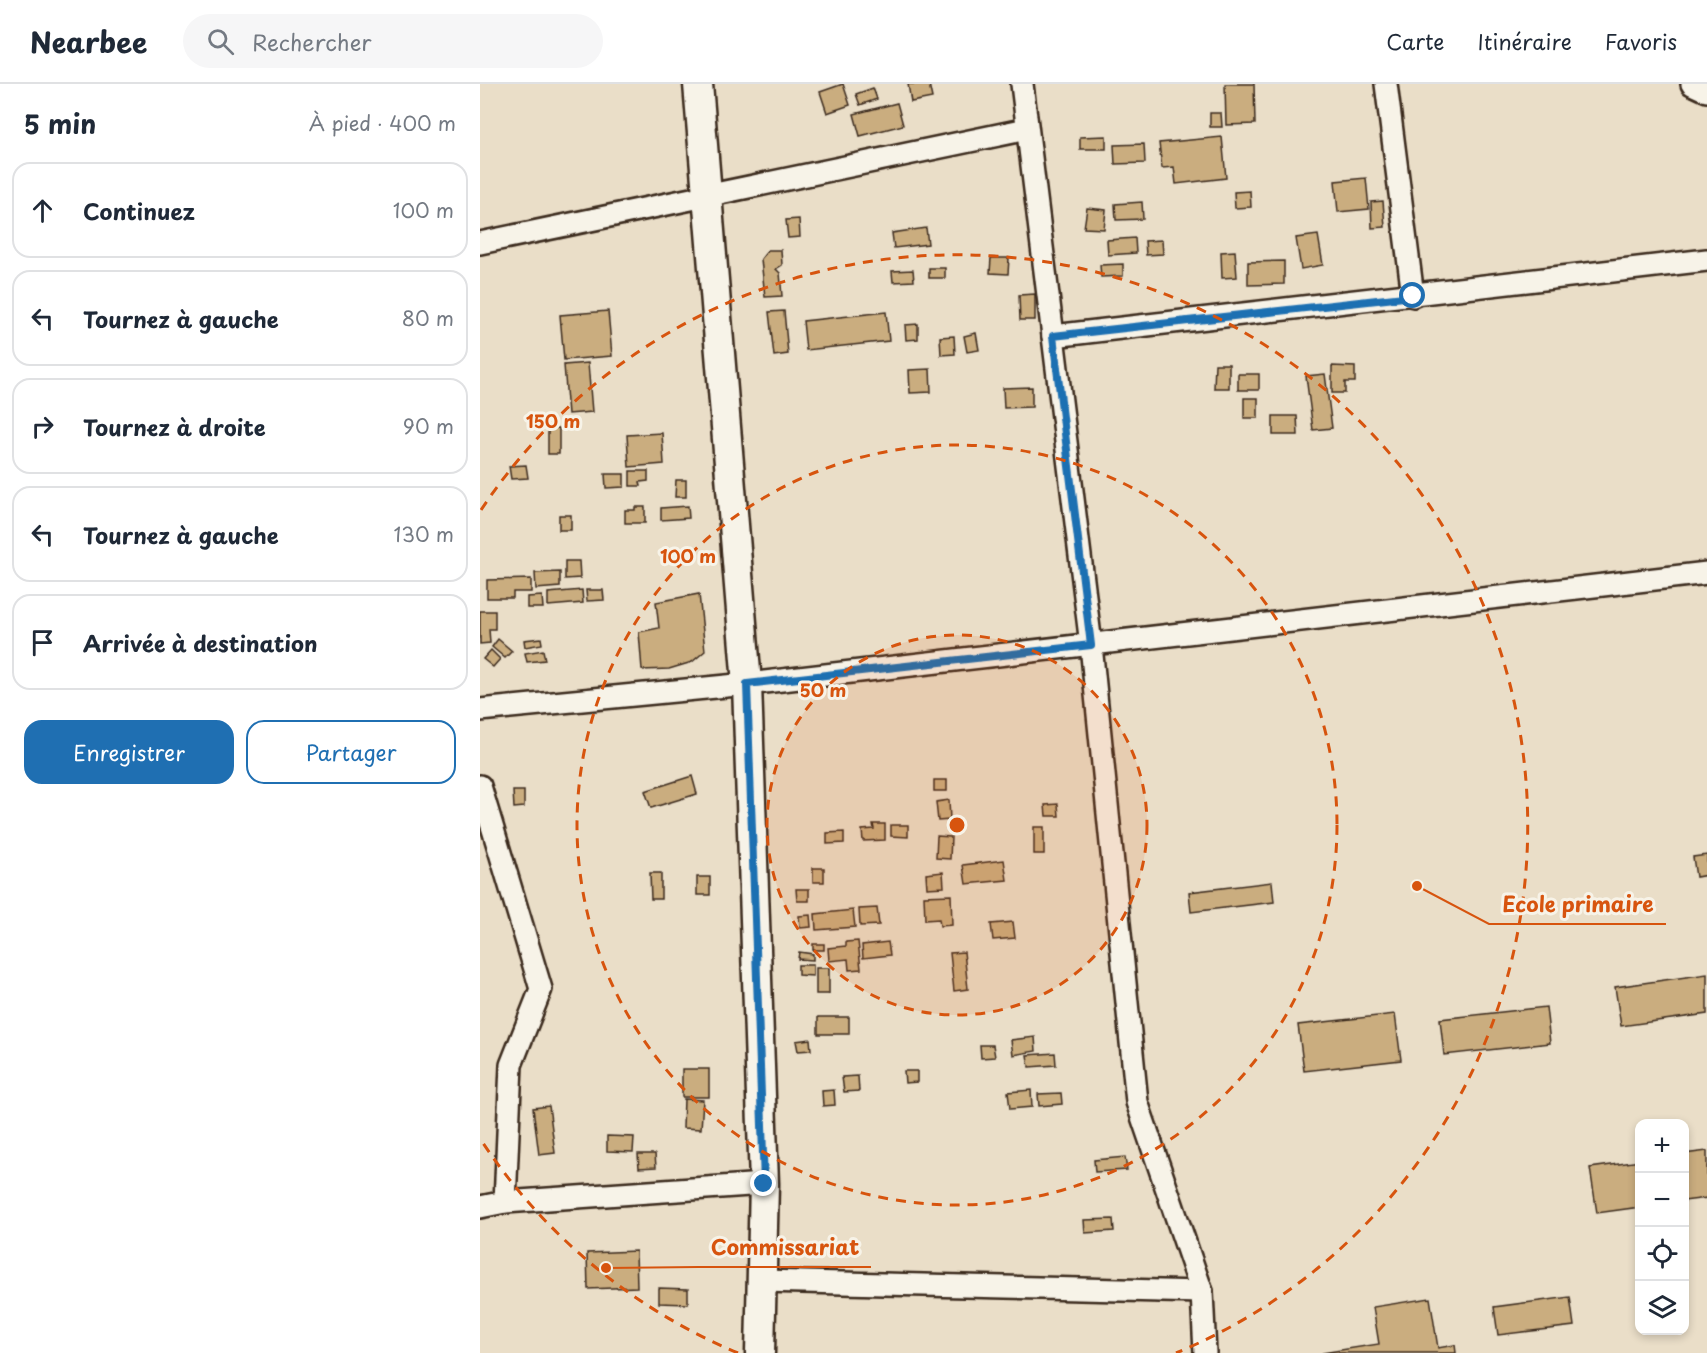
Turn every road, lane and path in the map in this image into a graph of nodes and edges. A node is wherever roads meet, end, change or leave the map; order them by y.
1 (698, 84) edge
2 (1022, 84) edge
3 (1386, 84) edge
4 (1692, 84) edge
5 (1707, 91) edge
6 (1027, 129) junction
7 (707, 196) junction
8 (480, 243) edge
9 (1707, 261) edge
10 (1413, 296) junction
11 (1053, 336) junction
12 (1707, 573) edge
13 (1091, 645) junction
14 (747, 684) junction
15 (480, 710) edge
16 (480, 786) edge
17 (764, 1184) junction
18 (504, 1202) junction
19 (480, 1207) edge
20 (762, 1281) junction
21 (1202, 1292) junction
22 (760, 1353) edge
23 (1205, 1353) edge

1 - 7 main road
2 - 6 street
3 - 10 street
4 - 5 street
6 - 7 street
6 - 11 street
7 - 8 street
7 - 14 main road
9 - 10 street
10 - 11 street
11 - 13 street
12 - 13 street
13 - 14 street
13 - 21 street
14 - 15 street
14 - 17 main road
16 - 18 street
17 - 18 street
17 - 20 main road
18 - 19 street
20 - 21 street
20 - 22 main road
21 - 23 street

